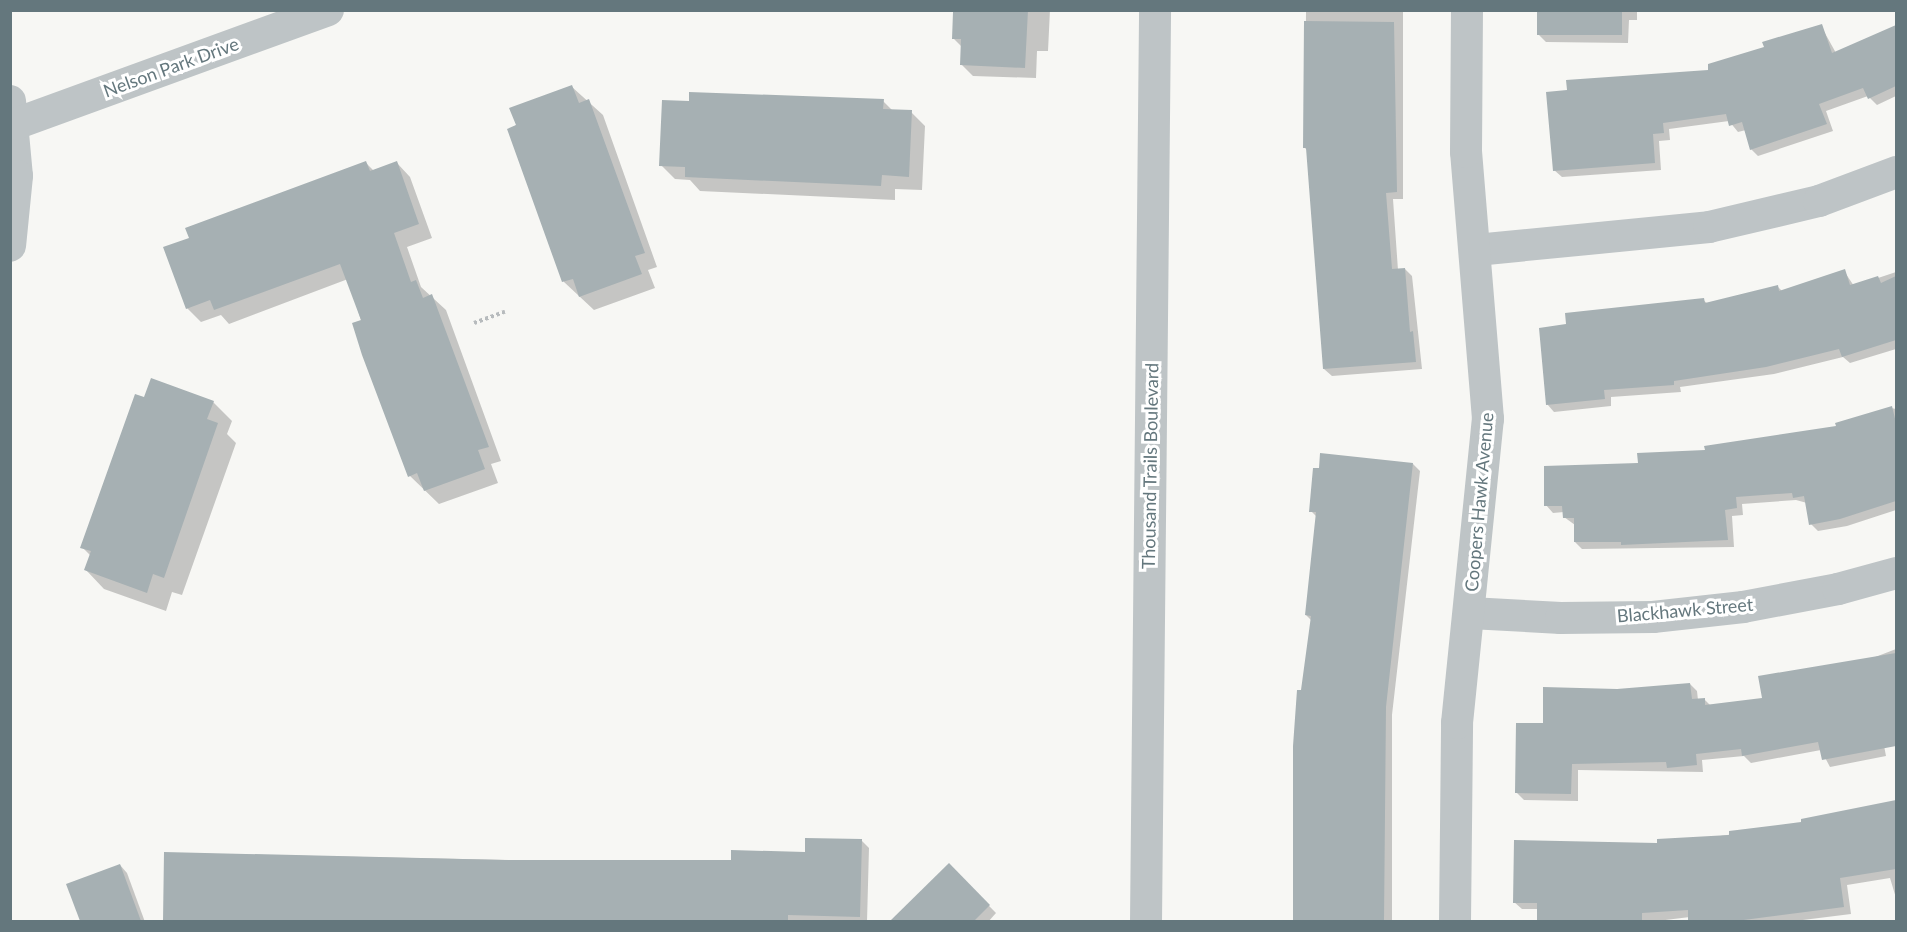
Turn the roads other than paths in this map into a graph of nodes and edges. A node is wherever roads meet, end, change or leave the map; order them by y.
1 (328, 10) edge
2 (1155, 10) edge
3 (1467, 10) edge
4 (13, 113) edge
5 (1896, 172) edge
6 (10, 246) edge
7 (1476, 250) junction
8 (1896, 573) edge
9 (1470, 613) junction
10 (1146, 921) edge
11 (1455, 921) edge

1 - 4 street, Nelson Park Drive
2 - 10 street, Thousand Trails Boulevard
3 - 7 street, Coopers Hawk Avenue
4 - 6 street, Nelson Park Drive
5 - 7 street
7 - 9 street, Coopers Hawk Avenue
8 - 9 street, Blackhawk Street
9 - 11 street, Coopers Hawk Avenue

